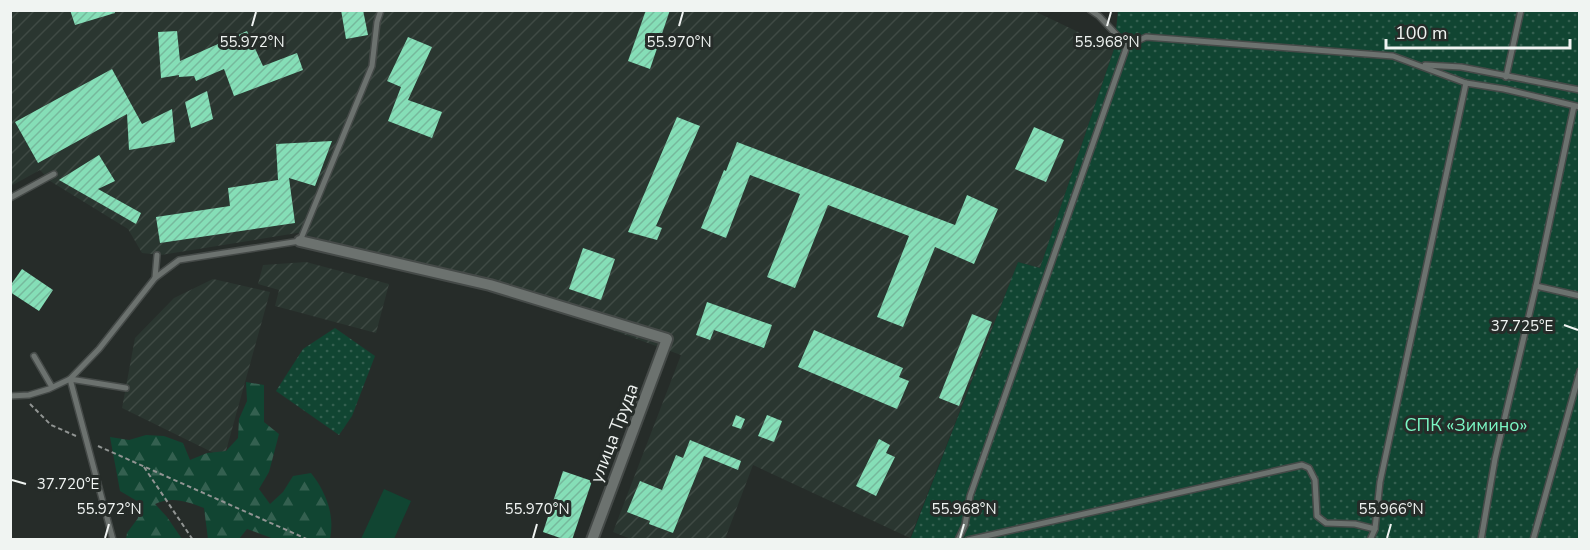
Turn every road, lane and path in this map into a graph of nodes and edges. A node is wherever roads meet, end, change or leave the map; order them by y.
1 (381, 10) edge
2 (1090, 10) edge
3 (1521, 10) edge
4 (1127, 46) junction
5 (1420, 65) junction
6 (1506, 77) junction
7 (1466, 83) junction
8 (1580, 90) edge
9 (1577, 107) edge
10 (54, 174) dead end
11 (10, 198) edge
12 (300, 241) junction
13 (157, 255) dead end
14 (155, 278) junction
15 (1536, 286) junction
16 (1580, 296) edge
17 (34, 356) dead end
18 (1580, 370) edge
19 (70, 379) junction
20 (52, 387) junction
21 (126, 388) dead end
22 (21, 395) junction
23 (10, 396) edge
24 (86, 441) junction
25 (144, 466) junction
26 (1375, 529) junction
27 (113, 540) edge
28 (193, 540) edge
29 (309, 540) edge
30 (592, 540) edge
31 (958, 540) edge
32 (968, 540) edge
33 (1370, 540) edge
34 (1481, 540) edge
35 (1533, 540) edge

1 - 12 lane
2 - 4 lane
3 - 6 lane
4 - 5 lane
4 - 31 lane
5 - 6 lane
5 - 7 lane
6 - 8 lane
7 - 9 lane
7 - 26 lane
9 - 15 lane
10 - 11 lane
12 - 14 lane
12 - 30 street, улица Труда
13 - 14 lane
14 - 19 lane
15 - 16 lane
15 - 34 lane
17 - 20 lane
18 - 35 lane
19 - 20 lane
19 - 21 lane
19 - 24 lane
20 - 22 lane
22 - 23 lane
22 - 24 path
24 - 25 path
24 - 27 lane
25 - 28 path
25 - 29 path
26 - 32 lane
26 - 33 lane

